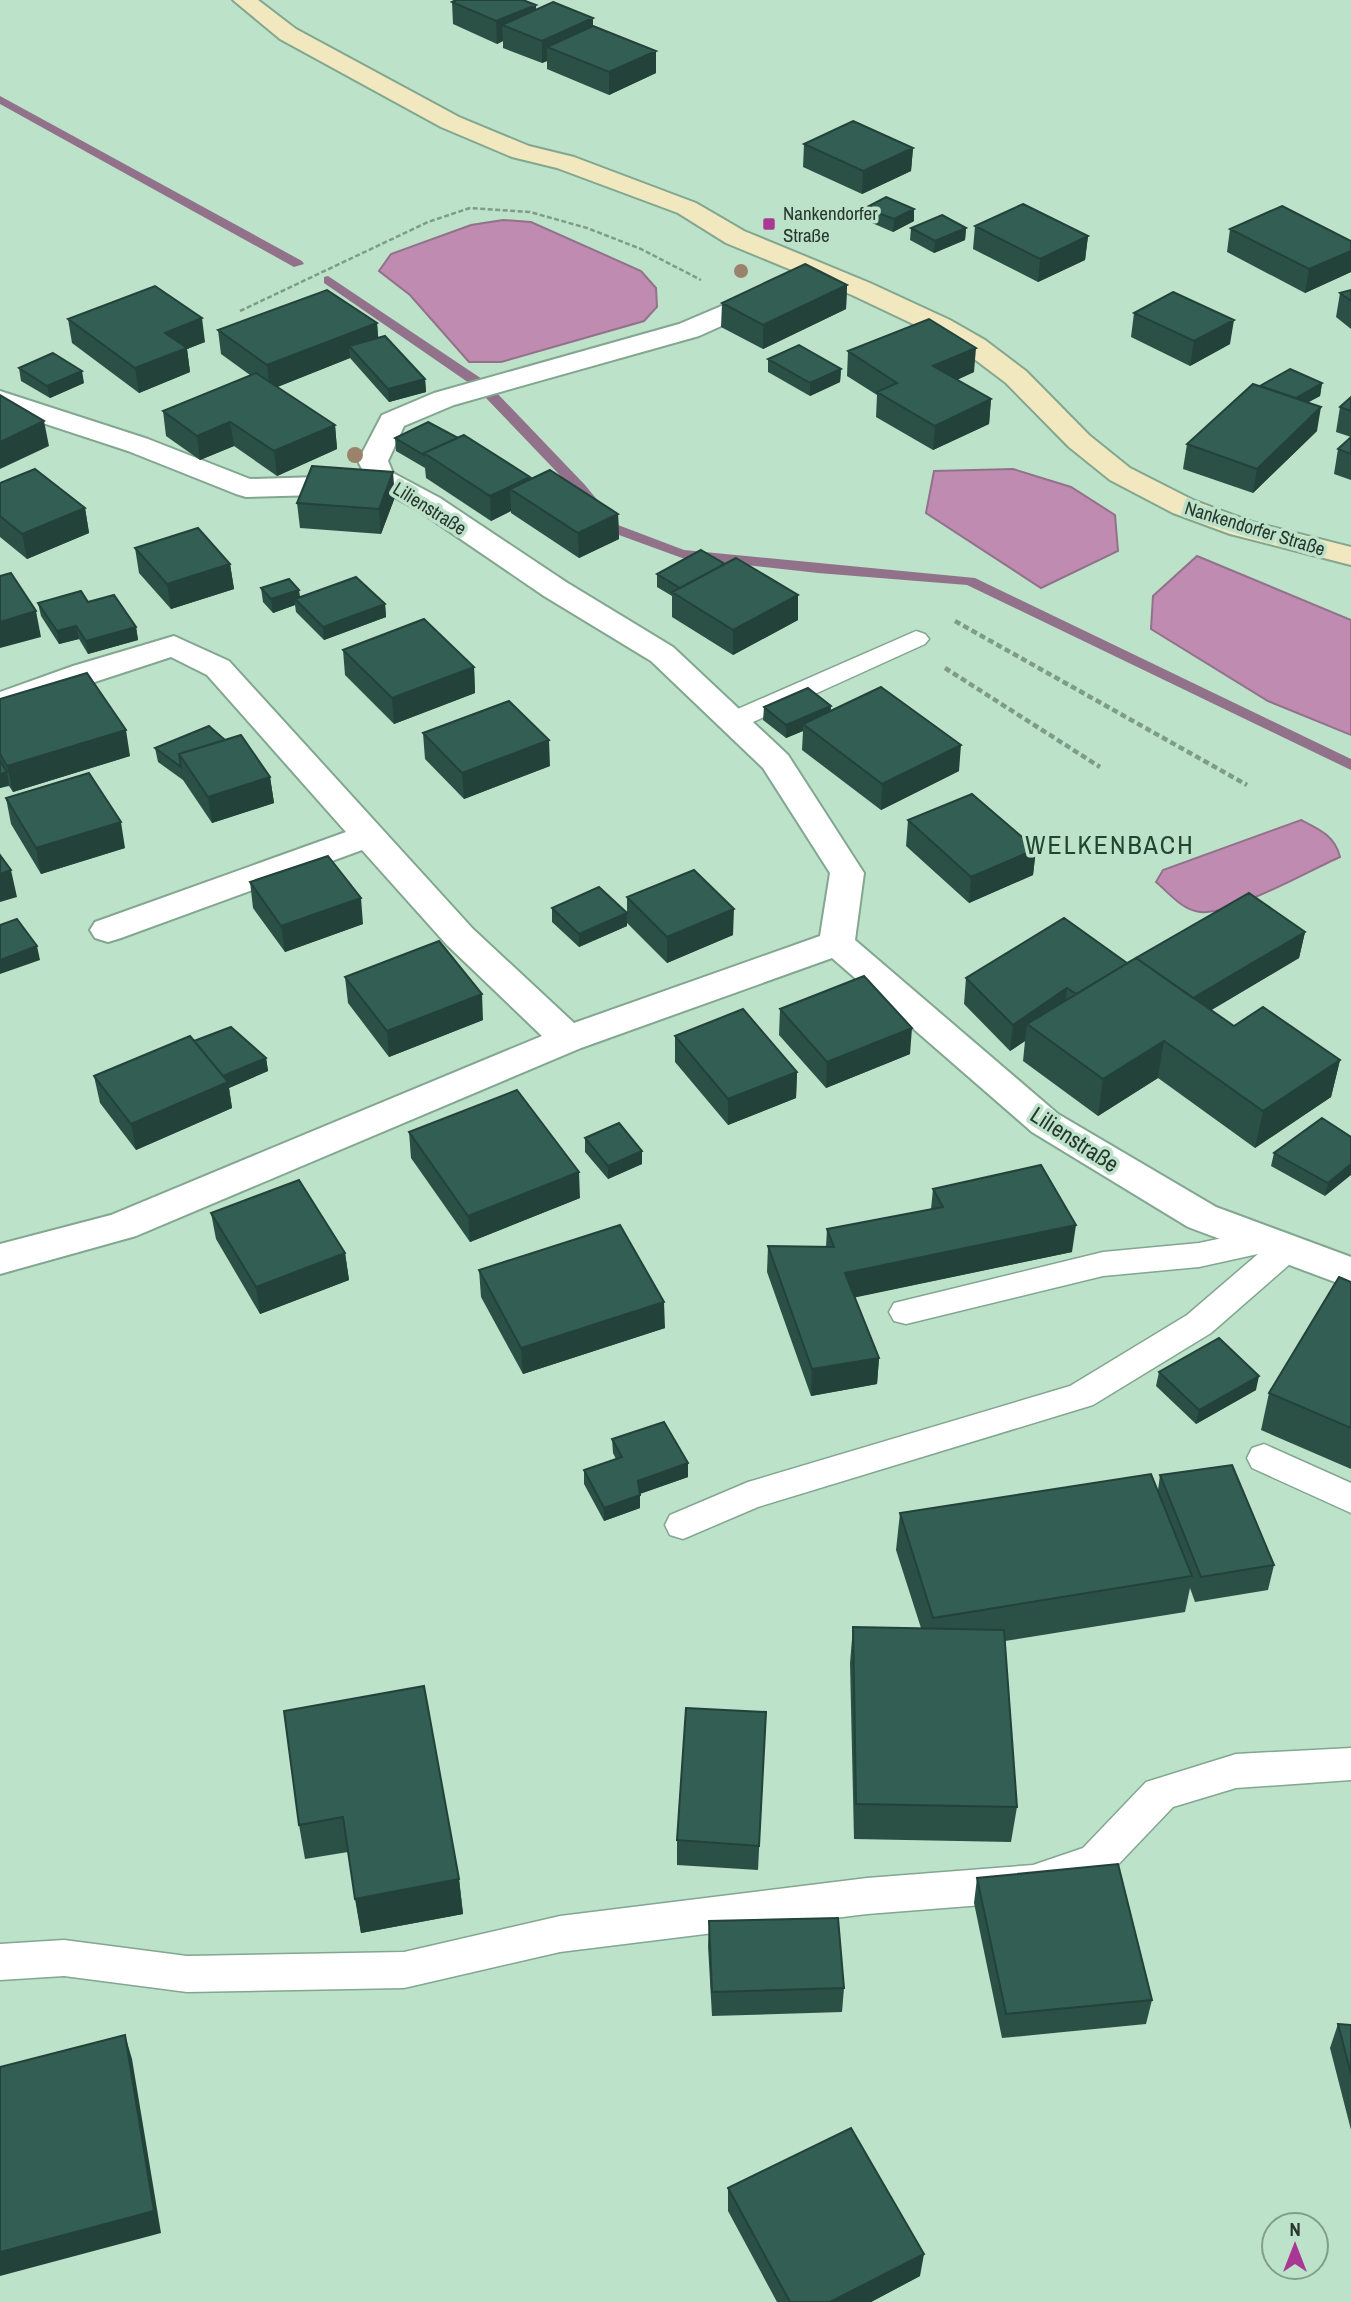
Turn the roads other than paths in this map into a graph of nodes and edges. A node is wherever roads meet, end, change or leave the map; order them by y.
1 (244, 0) edge
2 (821, 272) junction
3 (0, 400) edge
4 (381, 478) junction
5 (1351, 556) edge
6 (911, 641) road end
7 (0, 703) edge
8 (733, 721) junction
9 (370, 835) junction
10 (108, 930) dead end
11 (837, 943) junction
12 (568, 1039) junction
13 (1275, 1245) junction
14 (0, 1259) edge
15 (1351, 1273) edge
16 (906, 1312) dead end
17 (1264, 1458) dead end
18 (1351, 1499) edge
19 (683, 1525) dead end
20 (1351, 1764) edge
21 (0, 1962) edge

1 - 2 main road, Nankendorfer Straße
2 - 4 street
2 - 5 main road, Nankendorfer Straße
3 - 4 street, Lilienstraße
4 - 8 street, Lilienstraße
6 - 8 lane
7 - 9 street
8 - 11 street, Lilienstraße
9 - 10 street
9 - 12 street
11 - 12 street
11 - 13 street, Lilienstraße
12 - 14 street
13 - 15 street, Lilienstraße
13 - 16 lane
13 - 19 lane
17 - 18 lane
20 - 21 lane

